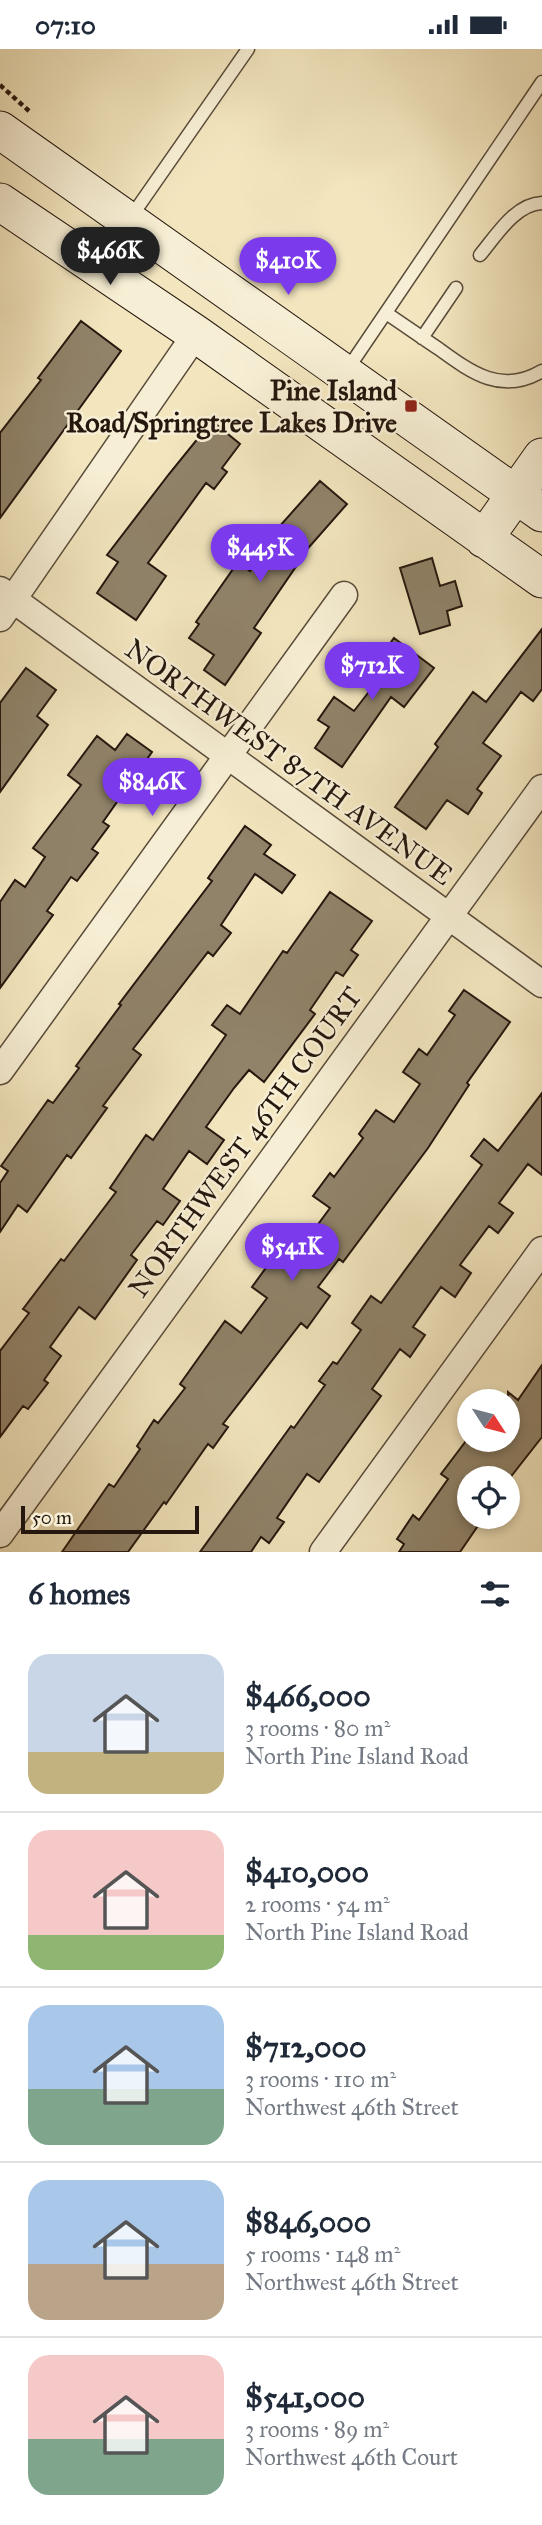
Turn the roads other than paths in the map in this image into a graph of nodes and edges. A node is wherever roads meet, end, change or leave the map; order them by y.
1 (248, 49) edge
2 (542, 82) edge
3 (0, 130) edge
4 (0, 193) edge
5 (0, 202) edge
6 (542, 203) edge
7 (129, 221) junction
8 (480, 255) dead end
9 (456, 288) dead end
10 (240, 298) junction
11 (386, 313) junction
12 (196, 334) junction
13 (422, 338) junction
14 (542, 371) edge
15 (345, 373) junction
16 (542, 457) edge
17 (528, 504) edge
18 (484, 539) junction
19 (535, 560) edge
20 (344, 595) dead end
21 (4, 602) edge
22 (228, 754) junction
23 (542, 788) edge
24 (448, 916) junction
25 (542, 984) edge
26 (0, 1071) edge
27 (542, 1250) edge
28 (0, 1534) edge
29 (323, 1552) edge

1 - 7 lane
2 - 11 lane
3 - 7 main road
4 - 10 main road
5 - 12 main road
6 - 8 lane
7 - 10 main road
9 - 13 lane
10 - 15 main road
11 - 13 lane
11 - 15 lane
12 - 18 main road
12 - 21 street
13 - 14 lane
15 - 17 main road
16 - 17 main road
17 - 18 main road
18 - 19 main road
20 - 22 street
21 - 22 street, NORTHWEST 87TH AVENUE
22 - 24 street, NORTHWEST 87TH AVENUE
22 - 26 street
23 - 24 street, NORTHWEST 46TH COURT
24 - 25 street, NORTHWEST 87TH AVENUE
24 - 28 street, NORTHWEST 46TH COURT
27 - 29 street

